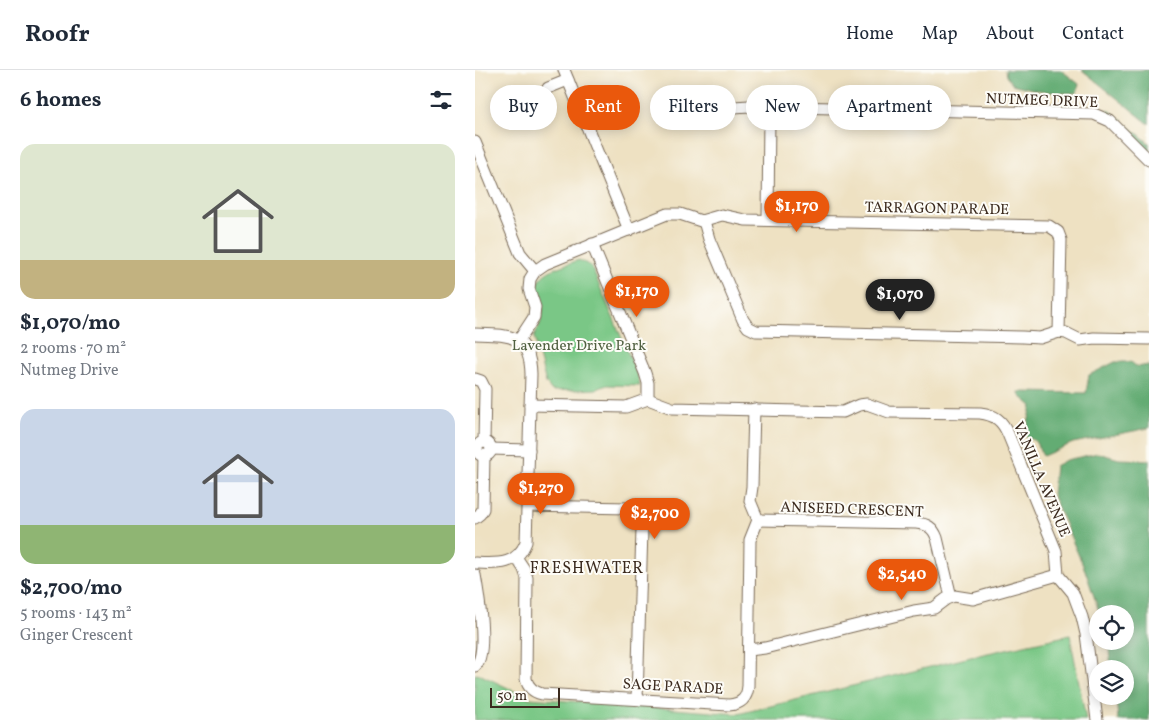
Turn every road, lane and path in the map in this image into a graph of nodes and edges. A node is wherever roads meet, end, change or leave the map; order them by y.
1 (566, 75) edge
2 (552, 85) edge
3 (818, 108) edge
4 (769, 130) edge
5 (475, 142) edge
6 (1149, 160) edge
7 (768, 220) junction
8 (704, 221) junction
9 (629, 230) junction
10 (592, 244) junction
11 (535, 271) junction
12 (1059, 332) junction
13 (475, 334) edge
14 (1149, 339) edge
15 (519, 340) junction
16 (475, 379) edge
17 (648, 399) junction
18 (530, 405) junction
19 (754, 409) junction
20 (486, 449) junction
21 (529, 450) junction
22 (528, 506) junction
23 (475, 518) edge
24 (758, 520) junction
25 (516, 557) junction
26 (475, 563) edge
27 (475, 575) edge
28 (1058, 575) junction
29 (951, 597) junction
30 (749, 650) junction
31 (475, 666) edge
32 (637, 699) junction
33 (1097, 720) edge

1 - 2 street
1 - 9 street
3 - 6 street, NUTMEG DRIVE
4 - 7 street
5 - 11 street
7 - 8 street, TARRAGON PARADE
7 - 12 street, TARRAGON PARADE
8 - 9 street, TARRAGON PARADE
8 - 12 street
9 - 10 street, TARRAGON PARADE
10 - 11 street, TARRAGON PARADE
10 - 17 street
11 - 15 street
12 - 14 street
13 - 15 street
15 - 18 street
16 - 20 street
17 - 18 street
17 - 19 street, VANILLA AVENUE
18 - 21 street
19 - 24 street
19 - 28 street, VANILLA AVENUE
20 - 21 street
20 - 23 street
21 - 22 street
22 - 25 street
22 - 32 street
24 - 29 street, ANISEED CRESCENT
24 - 30 street, SAGE PARADE
25 - 26 street
25 - 32 street, SAGE PARADE
27 - 31 street
28 - 29 street
28 - 33 street
29 - 30 street
30 - 32 street, SAGE PARADE

